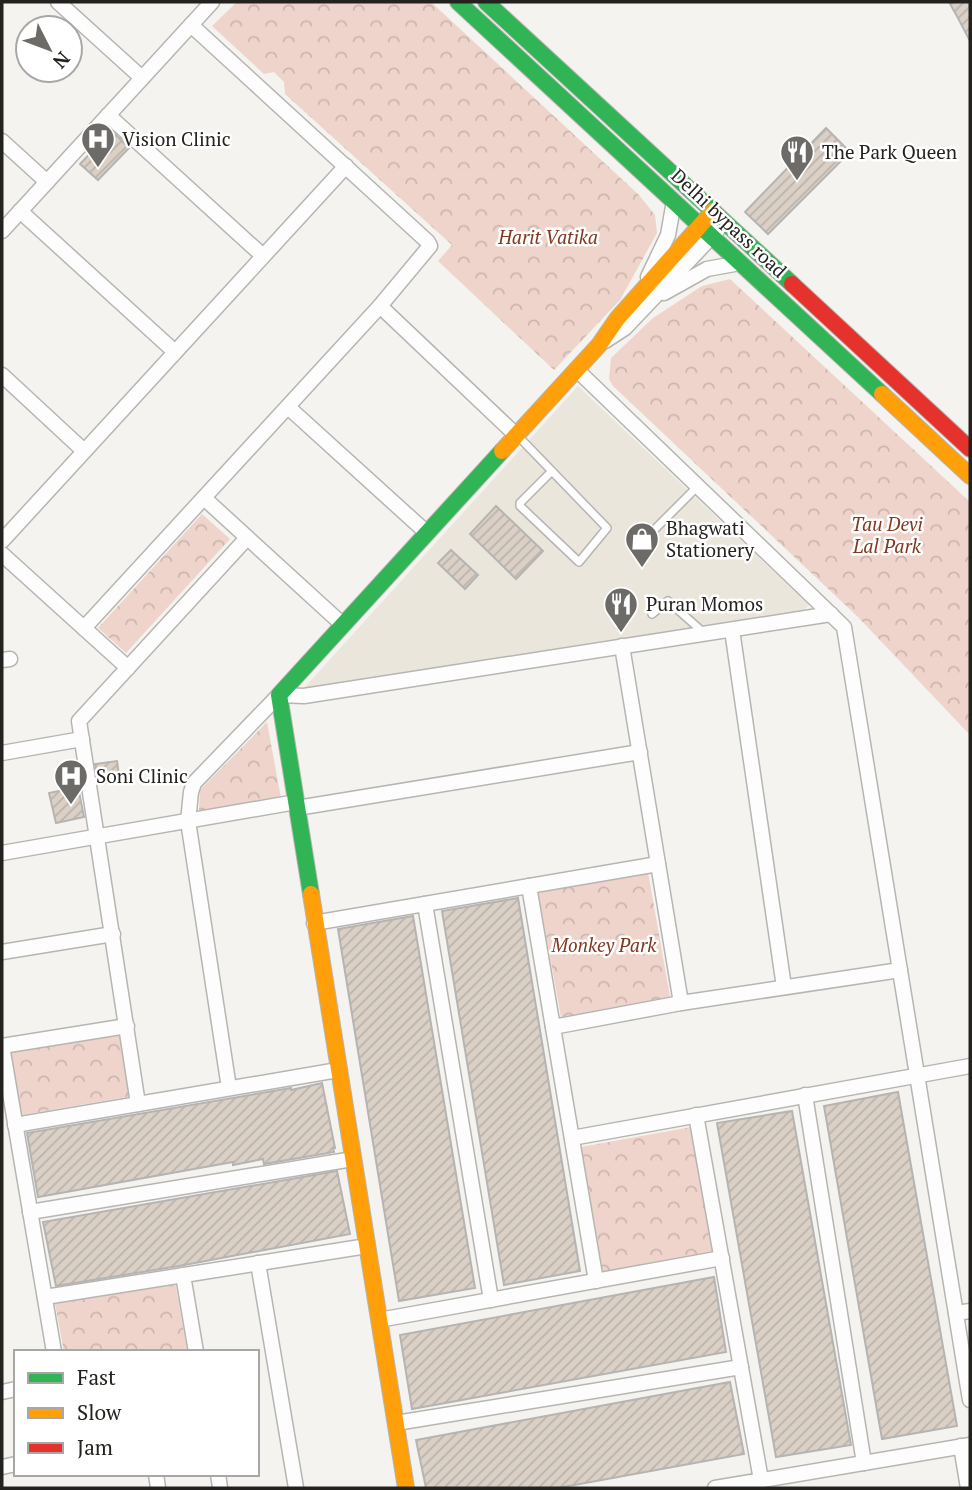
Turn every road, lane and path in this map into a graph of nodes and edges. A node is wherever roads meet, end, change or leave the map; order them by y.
1 (58, 2) edge
2 (212, 2) edge
3 (458, 2) edge
4 (486, 2) edge
5 (191, 25) junction
6 (142, 78) junction
7 (108, 115) junction
8 (2, 141) edge
9 (346, 166) junction
10 (47, 182) junction
11 (674, 201) junction
12 (20, 211) junction
13 (719, 217) junction
14 (2, 231) edge
15 (706, 231) junction
16 (264, 256) junction
17 (740, 263) junction
18 (647, 295) junction
19 (380, 306) junction
20 (175, 352) junction
21 (577, 370) junction
22 (2, 375) edge
23 (288, 407) junction
24 (516, 435) junction
25 (970, 449) edge
26 (84, 452) junction
27 (552, 471) junction
28 (970, 477) edge
29 (698, 486) junction
30 (204, 498) junction
31 (655, 529) dead end
32 (427, 533) junction
33 (247, 538) junction
34 (2, 541) edge
35 (2, 554) edge
36 (652, 614) dead end
37 (831, 614) junction
38 (343, 625) junction
39 (84, 628) junction
40 (732, 629) junction
41 (704, 634) junction
42 (622, 646) junction
43 (128, 668) junction
44 (279, 695) junction
45 (82, 739) junction
46 (639, 752) junction
47 (2, 753) edge
48 (296, 805) junction
49 (188, 821) junction
50 (99, 836) junction
51 (2, 853) edge
52 (658, 864) junction
53 (530, 886) junction
54 (425, 904) junction
55 (314, 923) junction
56 (113, 934) junction
57 (2, 952) edge
58 (900, 970) junction
59 (784, 987) junction
60 (681, 1003) junction
61 (127, 1026) junction
62 (553, 1027) junction
63 (2, 1046) edge
64 (970, 1066) edge
65 (338, 1070) junction
66 (917, 1075) junction
67 (229, 1088) junction
68 (805, 1095) junction
69 (138, 1104) junction
70 (696, 1115) junction
71 (15, 1125) junction
72 (572, 1138) junction
73 (352, 1159) junction
74 (30, 1212) junction
75 (367, 1245) junction
76 (722, 1258) junction
77 (258, 1263) junction
78 (183, 1275) junction
79 (596, 1281) junction
80 (45, 1297) junction
81 (491, 1300) junction
82 (963, 1312) edge
83 (379, 1320) junction
84 (54, 1350) edge
85 (196, 1350) edge
86 (741, 1367) junction
87 (970, 1400) edge
88 (396, 1423) junction
89 (966, 1446) edge
90 (864, 1463) junction
91 (761, 1480) junction
92 (296, 1488) edge
93 (407, 1488) edge
94 (715, 1488) edge
95 (968, 1488) edge

1 - 6 street
2 - 5 street
3 - 11 street, Delhi bypass road
4 - 13 street, Delhi bypass road
5 - 6 street
5 - 9 street
6 - 7 street
7 - 10 street
7 - 16 street
8 - 10 street
9 - 16 street
9 - 19 street
10 - 12 street
11 - 15 street, Delhi bypass road
11 - 18 street
12 - 14 street
12 - 20 street
13 - 15 street
13 - 25 street, Delhi bypass road
15 - 17 street, Delhi bypass road
15 - 18 street
16 - 20 street
17 - 18 street
17 - 28 street, Delhi bypass road
18 - 21 street
19 - 23 street
19 - 24 street
20 - 26 street
21 - 24 street
21 - 29 street
22 - 26 street
23 - 30 street
23 - 32 street
24 - 27 lane
24 - 32 street
26 - 34 street
27 - 27 lane
29 - 31 lane
29 - 37 street
30 - 33 street
30 - 39 street
32 - 38 street
33 - 38 street
33 - 43 street
35 - 39 street
36 - 41 lane
37 - 40 street
37 - 58 street
38 - 44 street
39 - 43 street
40 - 41 street
40 - 59 street
41 - 42 street
42 - 44 street
42 - 46 street
43 - 45 street
44 - 48 street
44 - 49 street
45 - 47 street
45 - 50 street
46 - 48 street
46 - 52 street
48 - 49 street
48 - 55 street
49 - 50 street
49 - 67 street
50 - 51 street
50 - 56 street
52 - 53 street
52 - 60 street
53 - 54 street
53 - 62 street
54 - 55 street
54 - 81 street
55 - 65 street
56 - 57 street
56 - 61 street
58 - 59 street
58 - 66 street
59 - 60 street
60 - 62 street
61 - 63 street
61 - 69 street
62 - 72 street
63 - 71 street
64 - 66 street
65 - 67 street
65 - 73 street
66 - 68 street
66 - 82 street
67 - 69 street
68 - 70 street
68 - 90 street
69 - 71 street
70 - 72 street
70 - 76 street
71 - 74 street
72 - 79 street
73 - 74 street
73 - 75 street
74 - 80 street
75 - 77 street
75 - 83 street
76 - 79 street
76 - 86 street
77 - 78 street
77 - 92 street
78 - 80 street
78 - 85 street
79 - 81 street
80 - 84 street
81 - 83 street
82 - 87 street
83 - 88 street
86 - 88 street
86 - 91 street
88 - 93 street
89 - 90 street
89 - 95 street
90 - 91 street
91 - 94 street

